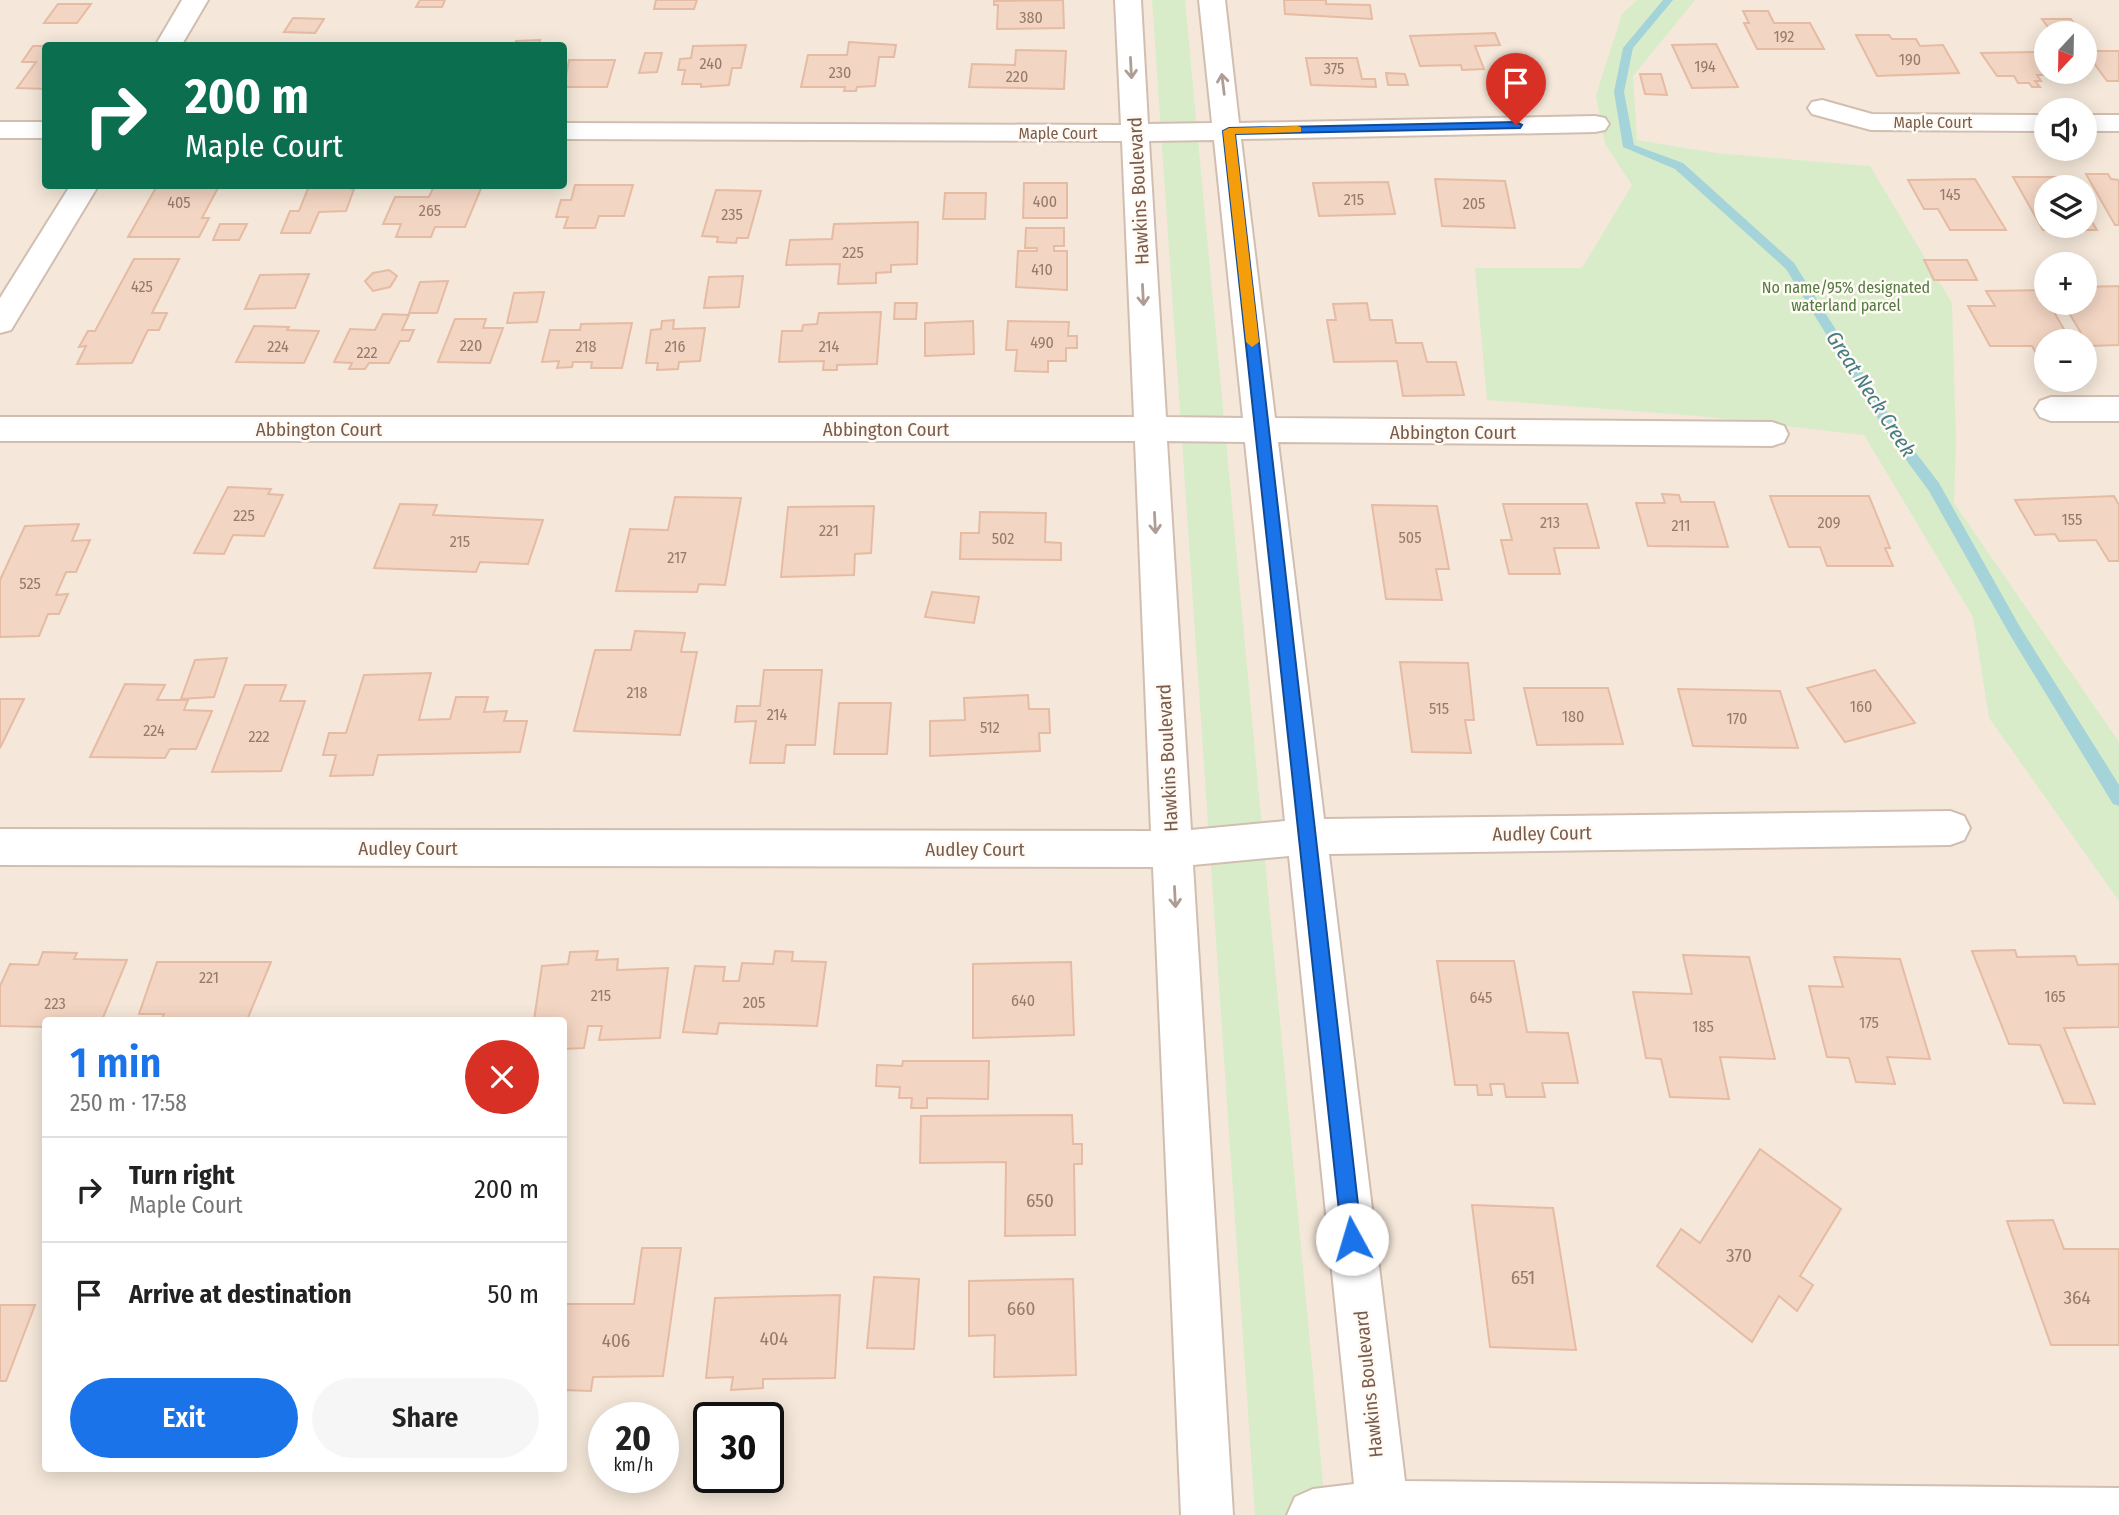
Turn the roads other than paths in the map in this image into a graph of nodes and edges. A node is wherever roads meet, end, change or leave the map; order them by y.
1 (195, 0) edge
2 (1128, 0) edge
3 (1212, 0) edge
4 (170, 42) edge
5 (1822, 108) dead end
6 (2034, 122) edge
7 (2097, 123) edge
8 (2119, 123) edge
9 (1594, 124) dead end
10 (0, 130) edge
11 (42, 130) edge
12 (567, 131) edge
13 (1229, 131) junction
14 (1135, 133) junction
15 (82, 189) edge
16 (0, 323) edge
17 (2050, 409) dead end
18 (2119, 409) edge
19 (0, 429) edge
20 (1150, 429) junction
21 (1262, 430) junction
22 (1772, 434) dead end
23 (1950, 828) dead end
24 (1306, 836) junction
25 (0, 847) edge
26 (1172, 849) junction
27 (1383, 1511) edge
28 (2119, 1514) edge
29 (1208, 1515) edge
30 (1312, 1515) edge

1 - 4 street
2 -> 14 street, Hawkins Boulevard
13 -> 3 street, Hawkins Boulevard
5 - 6 street, Maple Court
7 - 8 street
9 - 13 street, Maple Court
10 - 11 street
12 - 14 street, Maple Court
13 - 14 street, Maple Court
13 - 21 street, Hawkins Boulevard
14 -> 20 street, Hawkins Boulevard
15 - 16 street
17 - 18 street
19 - 20 street, Abbington Court
20 - 21 street, Abbington Court
20 -> 26 street, Hawkins Boulevard
21 - 22 street, Abbington Court
21 - 24 street, Hawkins Boulevard
23 - 24 street, Audley Court
24 - 26 street, Audley Court
24 - 27 street, Hawkins Boulevard
25 - 26 street, Audley Court
26 -> 29 street, Hawkins Boulevard
27 - 28 street
27 - 30 street

